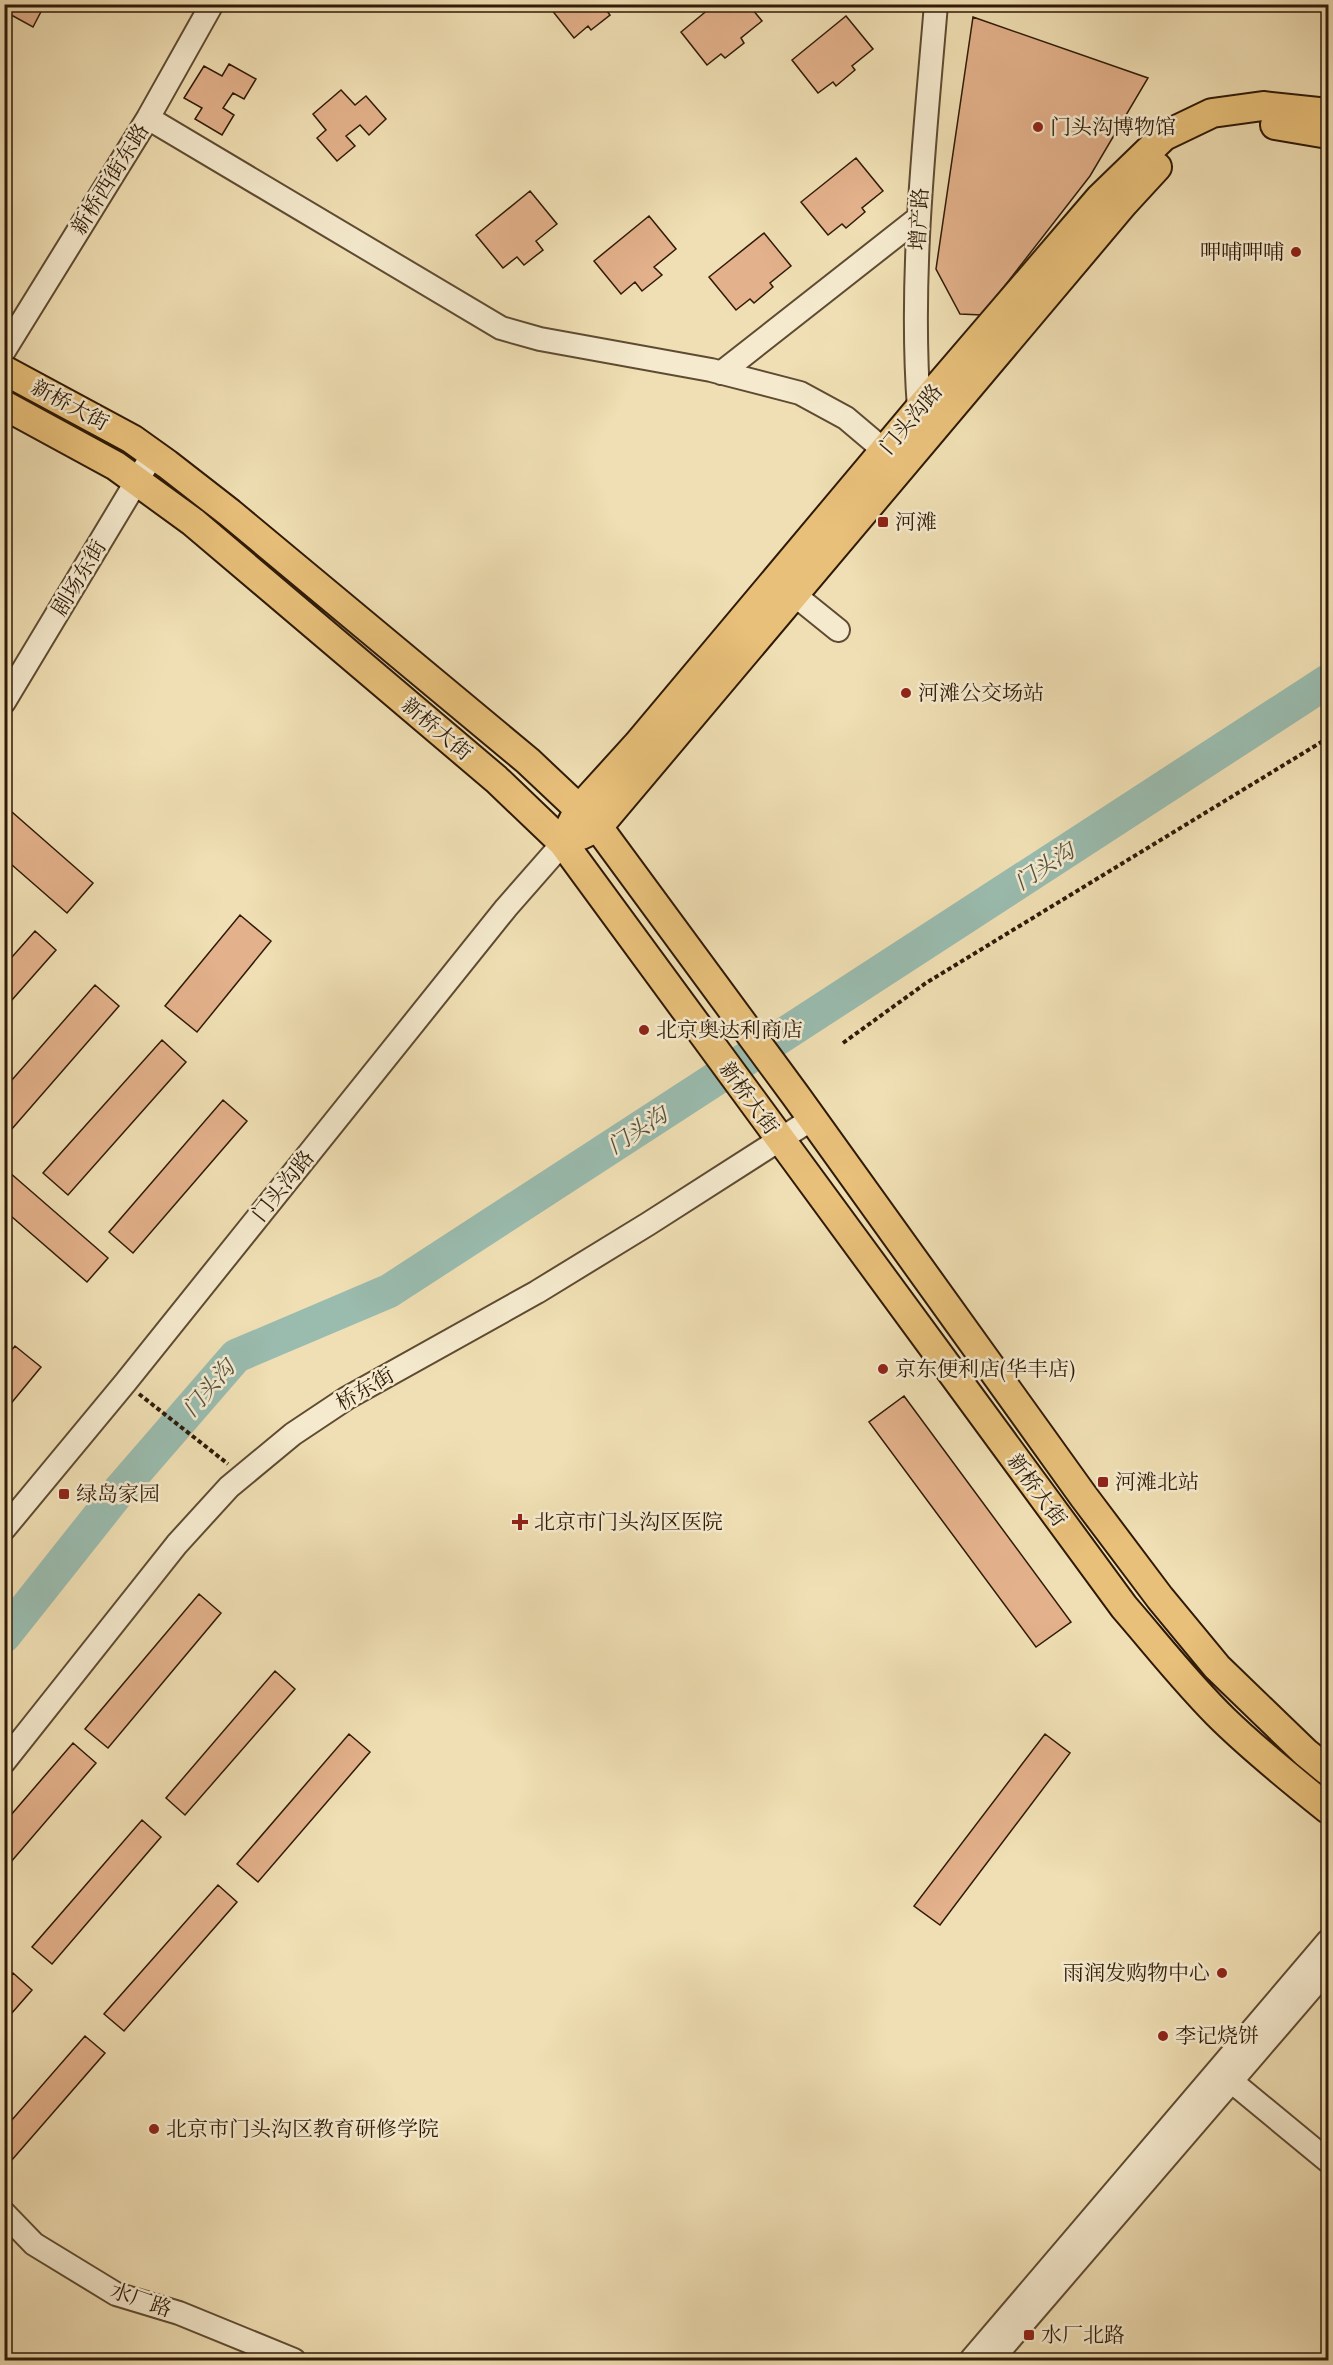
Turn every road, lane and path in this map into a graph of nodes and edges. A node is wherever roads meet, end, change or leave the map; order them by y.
1 (212, 4) edge
2 (936, 4) edge
3 (1329, 113) edge
4 (148, 117) junction
5 (1329, 134) edge
6 (917, 219) junction
7 (4, 351) edge
8 (4, 370) edge
9 (721, 373) junction
10 (4, 405) edge
11 (929, 417) junction
12 (885, 451) junction
13 (153, 454) junction
14 (138, 480) junction
15 (785, 587) junction
16 (838, 630) dead end
17 (4, 702) edge
18 (1329, 738) edge
19 (589, 818) junction
20 (563, 843) junction
21 (843, 1043) dead end
22 (812, 1119) junction
23 (779, 1138) junction
24 (125, 1383) junction
25 (242, 1476) junction
26 (4, 1529) edge
27 (4, 1762) edge
28 (1329, 1771) edge
29 (1329, 1809) edge
30 (1329, 1941) edge
31 (1329, 1970) edge
32 (1224, 2076) junction
33 (1329, 2161) edge
34 (4, 2213) edge
35 (294, 2361) edge
36 (971, 2361) edge
37 (992, 2361) edge

1 - 4 street, 新桥西街东路
2 - 6 street, 增产路
3 - 11 main road, 门头沟路
4 - 7 street, 新桥西街东路
4 - 9 street
5 - 11 main road, 门头沟路
6 - 9 street
6 - 11 street, 增产路
8 - 13 main road, 新桥大街
9 - 12 street
10 - 14 main road, 新桥大街
11 - 12 main road, 门头沟路
11 - 15 main road, 门头沟路
12 - 15 main road, 门头沟路
13 - 14 street, 剧场东街
13 - 19 main road, 新桥大街
14 - 17 street, 剧场东街
14 - 20 main road, 新桥大街
15 - 16 street
15 - 19 main road, 门头沟路
18 - 21 path
19 - 20 main road, 门头沟路
19 - 22 main road, 新桥大街
20 - 23 main road, 新桥大街
20 - 24 street, 门头沟路
22 - 23 street, 桥东街
22 - 28 main road, 新桥大街
23 - 25 street, 桥东街
23 - 29 main road, 新桥大街
24 - 25 path
24 - 26 street, 门头沟路
25 - 27 street, 桥东街
30 - 32 street
31 - 32 street
32 - 33 street
32 - 36 street
32 - 37 street
34 - 35 street, 水厂路

